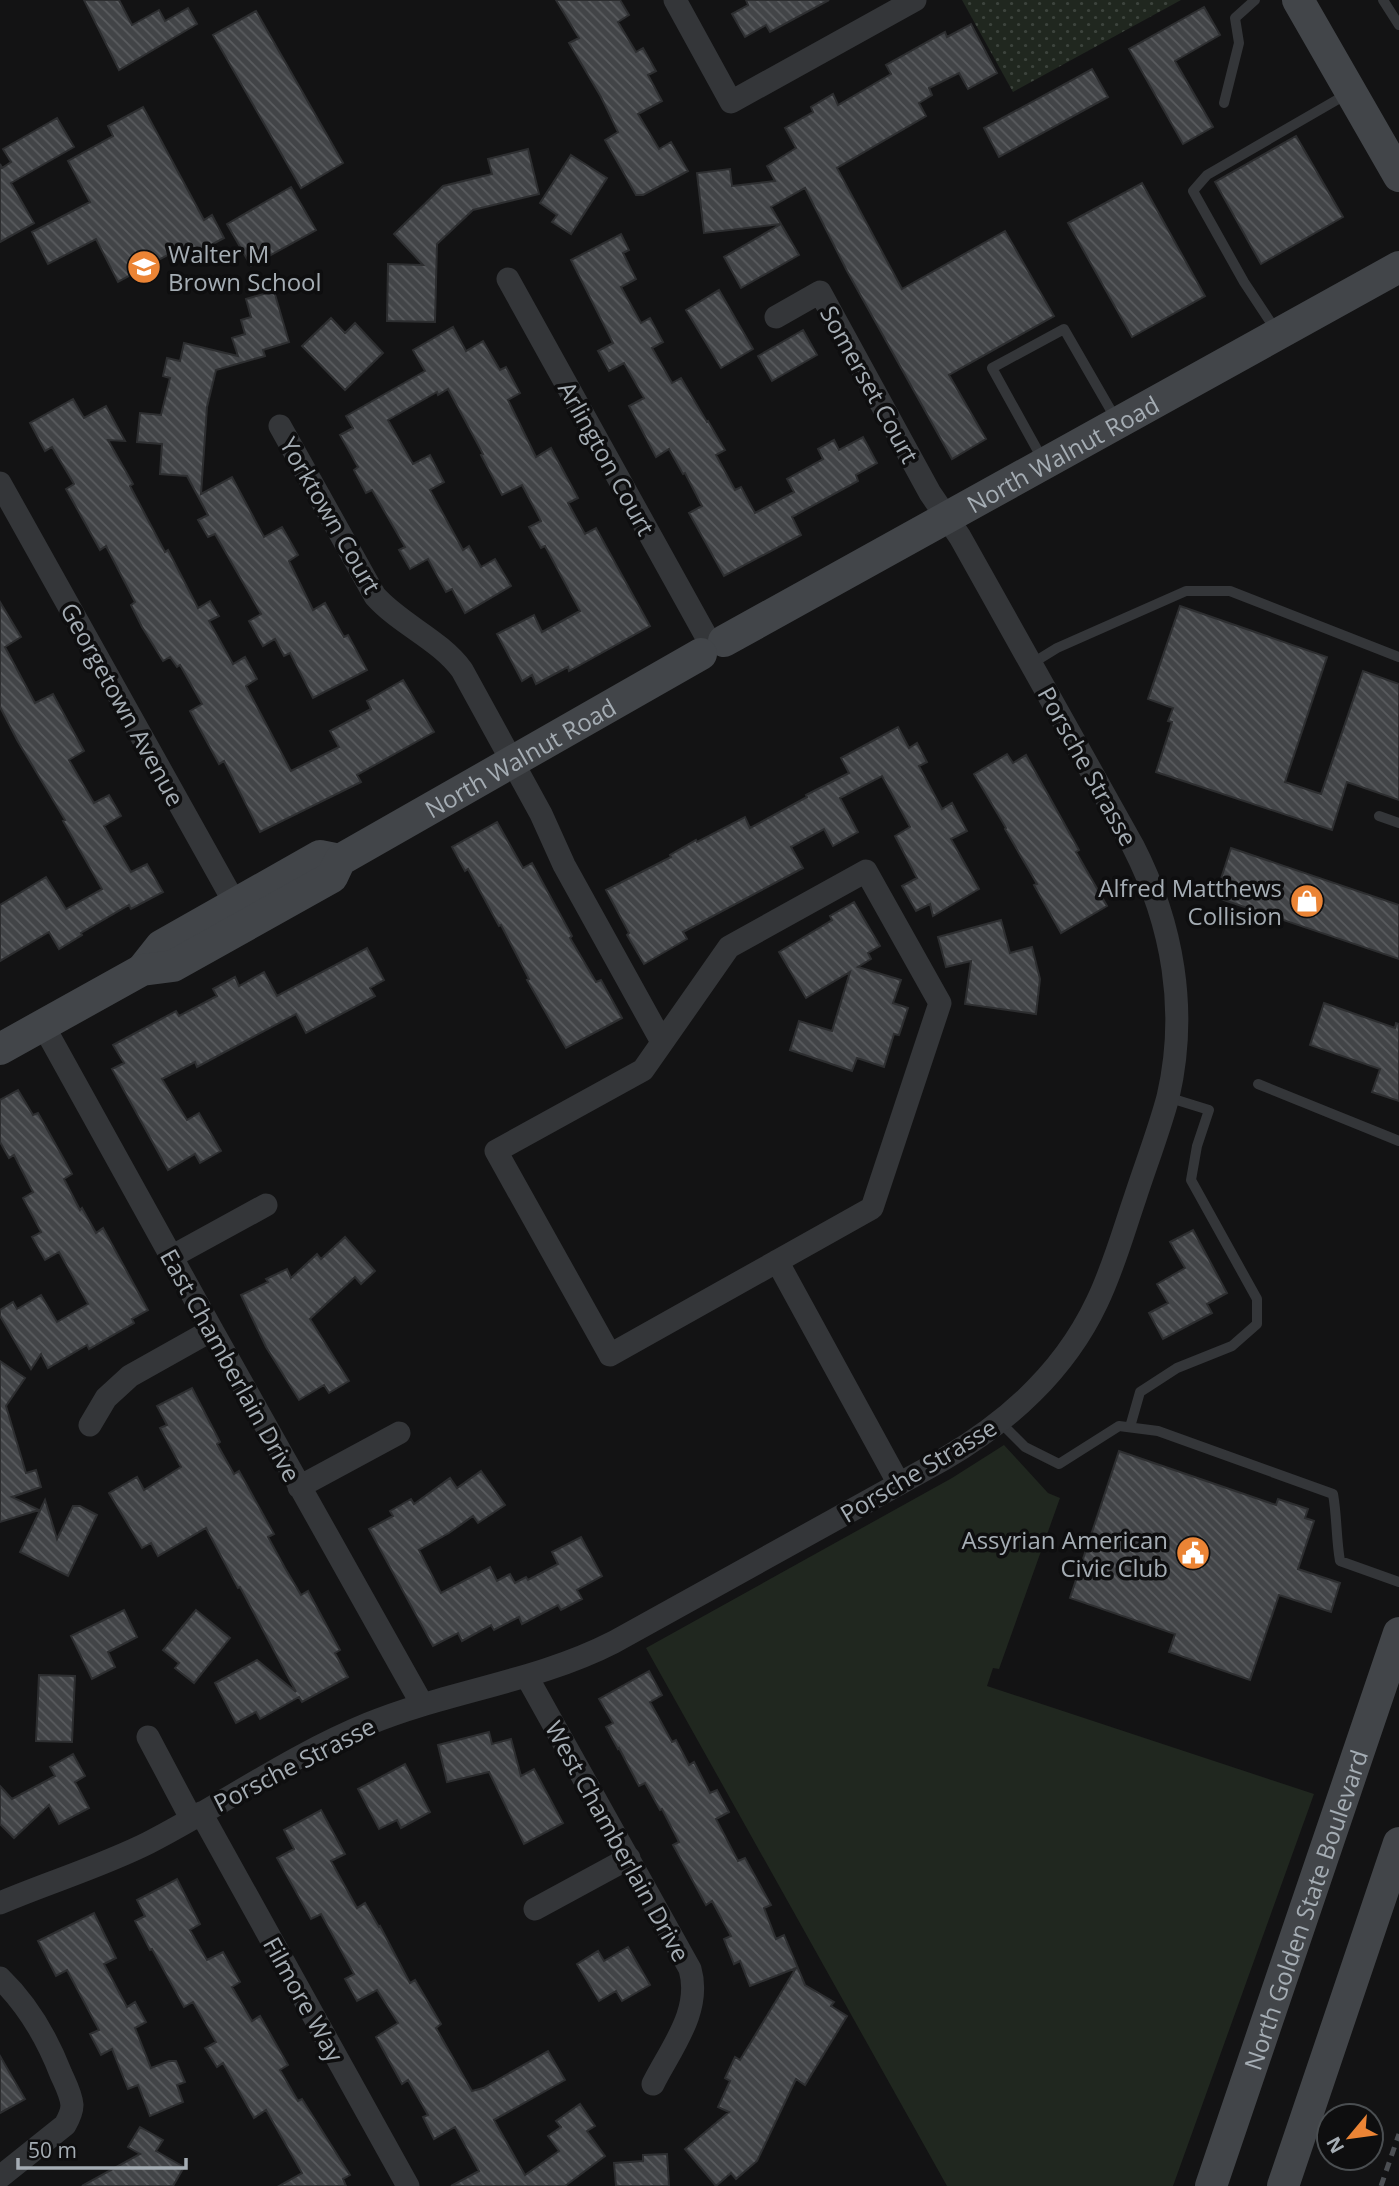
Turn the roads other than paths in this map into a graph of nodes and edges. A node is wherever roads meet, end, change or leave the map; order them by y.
1 (675, 0) edge
2 (915, 0) edge
3 (1255, 0) edge
4 (1298, 0) edge
5 (1383, 0) edge
6 (1399, 25) edge
7 (1351, 91) junction
8 (1224, 103) dead end
9 (1399, 176) edge
10 (1399, 267) edge
11 (508, 279) dead end
12 (776, 317) dead end
13 (1279, 334) junction
14 (1119, 423) junction
15 (280, 426) dead end
16 (1045, 464) junction
17 (0, 483) edge
18 (948, 519) junction
19 (711, 644) junction
20 (1399, 657) edge
21 (1031, 664) junction
22 (513, 762) junction
23 (1379, 816) dead end
24 (1399, 823) edge
25 (241, 914) junction
26 (43, 1025) junction
27 (662, 1042) junction
28 (0, 1049) edge
29 (1258, 1084) dead end
30 (1167, 1097) junction
31 (1399, 1141) edge
32 (266, 1205) dead end
33 (171, 1257) junction
34 (777, 1261) junction
35 (212, 1330) junction
36 (1000, 1422) junction
37 (90, 1425) dead end
38 (1130, 1427) junction
39 (399, 1433) dead end
40 (899, 1484) junction
41 (299, 1487) junction
42 (1399, 1582) edge
43 (1399, 1633) edge
44 (527, 1677) junction
45 (422, 1704) junction
46 (148, 1737) dead end
47 (196, 1815) junction
48 (1399, 1843) edge
49 (629, 1858) junction
50 (0, 1903) edge
51 (535, 1909) dead end
52 (0, 1978) edge
53 (653, 2084) dead end
54 (0, 2177) edge
55 (408, 2186) edge
56 (1211, 2186) edge
57 (1283, 2186) edge

1 - 2 street
3 - 8 lane
4 - 7 street
5 - 6 lane
7 - 9 street
7 - 13 lane
10 - 13 street, North Walnut Road
11 - 19 street, Arlington Court
12 - 18 street, Somerset Court
13 - 14 street, North Walnut Road
14 - 16 street, North Walnut Road
14 - 16 lane
15 - 22 street, Yorktown Court
16 - 18 street, North Walnut Road
17 - 25 street, Georgetown Avenue
18 - 19 street, North Walnut Road
18 - 21 street, Porsche Strasse
19 - 22 street, North Walnut Road
20 - 21 lane
21 - 30 street, Porsche Strasse
22 - 25 street, North Walnut Road
22 - 27 street, Yorktown Court
23 - 24 lane
25 - 26 street, North Walnut Road
26 - 28 street, North Walnut Road
26 - 33 street, East Chamberlain Drive
27 - 34 street
27 - 34 street
29 - 31 lane
30 - 36 street, Porsche Strasse
30 - 38 lane
32 - 33 street
33 - 35 street, East Chamberlain Drive
34 - 40 street
35 - 37 street
35 - 41 street, East Chamberlain Drive
36 - 38 lane
36 - 40 street, Porsche Strasse
38 - 42 lane
39 - 41 street
40 - 44 street, Porsche Strasse
41 - 45 street, East Chamberlain Drive
43 - 56 street, North Golden State Boulevard
44 - 45 street, Porsche Strasse
44 - 49 street, West Chamberlain Drive
45 - 47 street, Porsche Strasse
46 - 47 street, Filmore Way
47 - 50 street, Porsche Strasse
47 - 55 street, Filmore Way
48 - 57 street
49 - 51 street
49 - 53 street, West Chamberlain Drive
52 - 54 street

